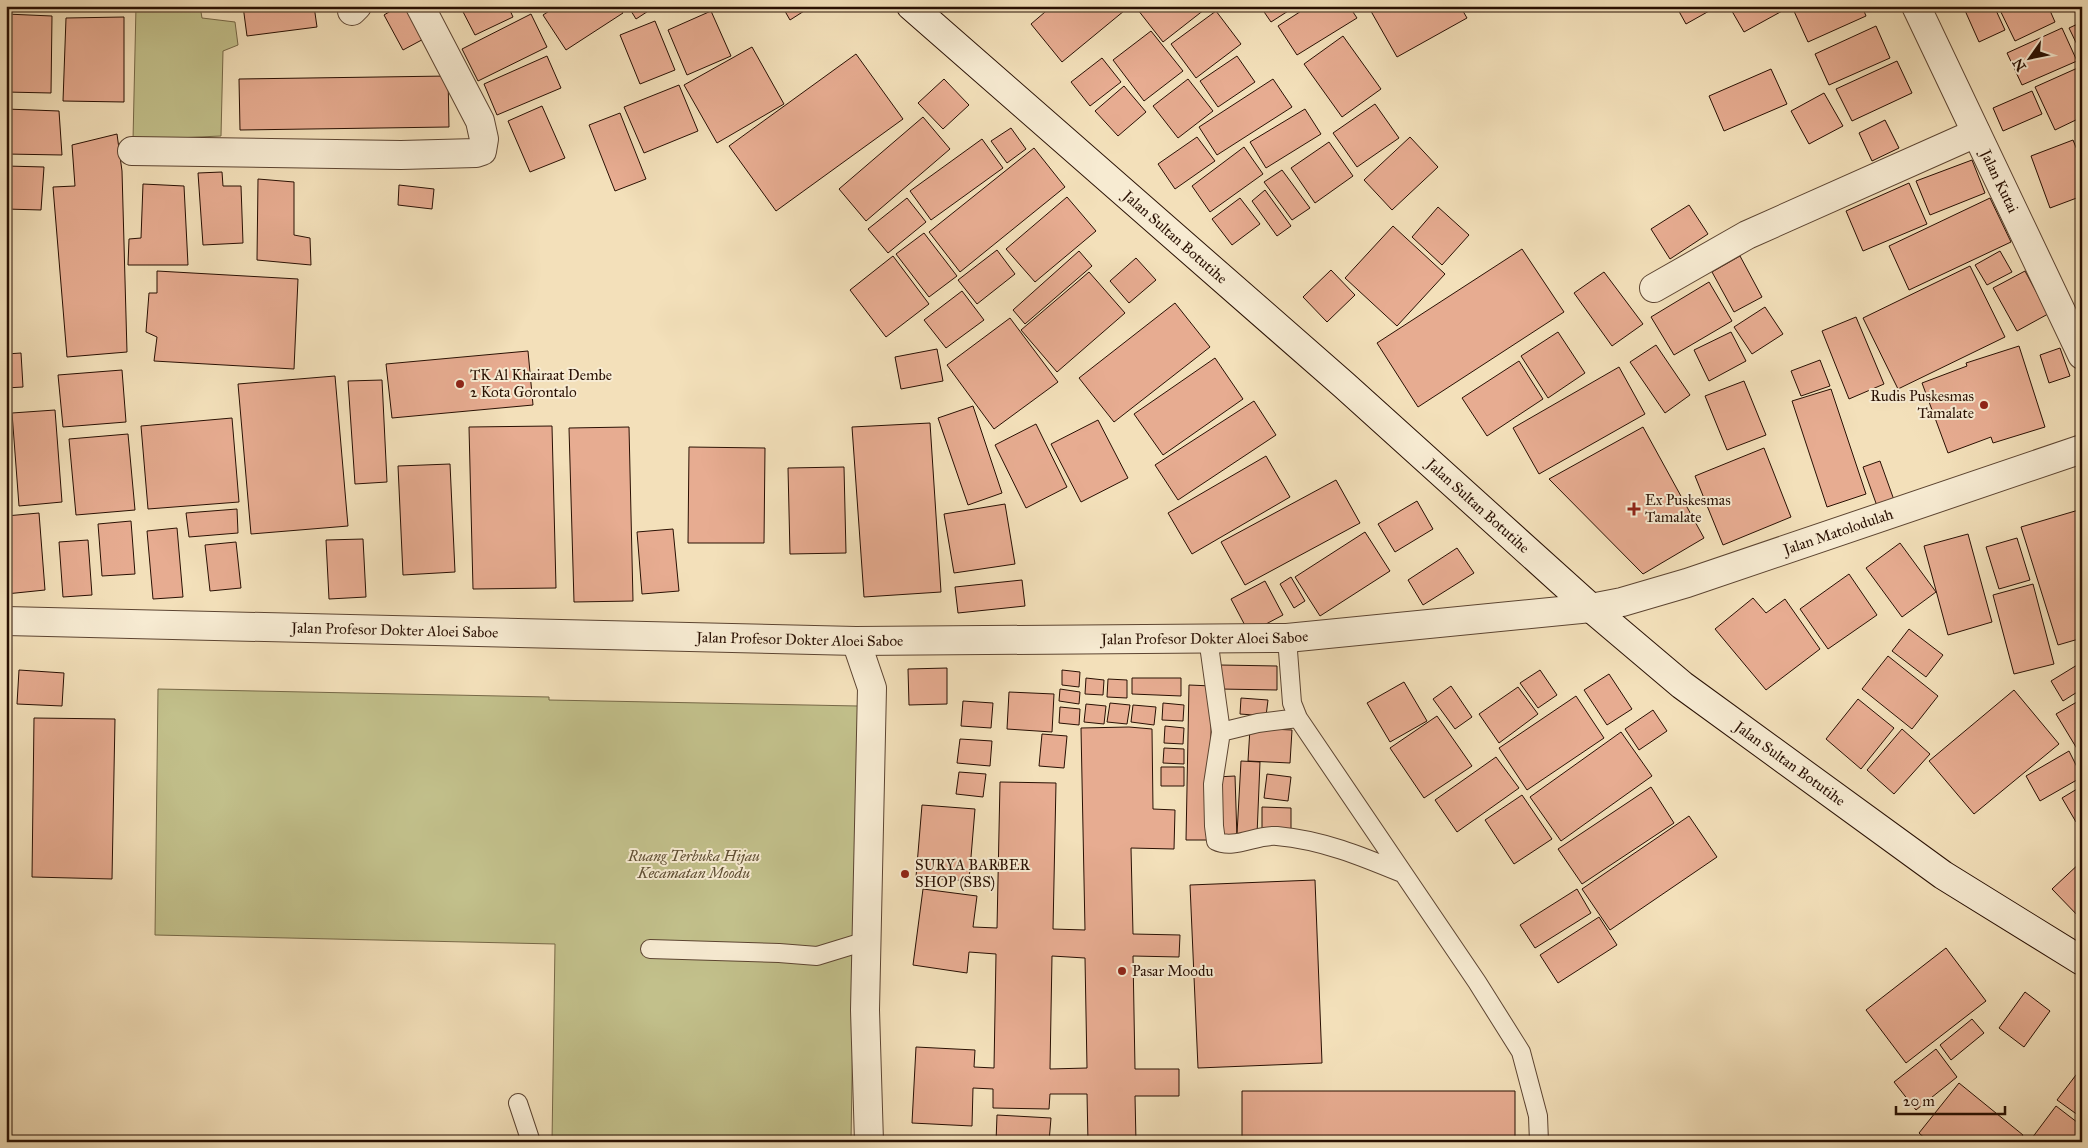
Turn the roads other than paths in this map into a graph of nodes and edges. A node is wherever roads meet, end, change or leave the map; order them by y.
1 (420, 6) edge
2 (911, 6) edge
3 (1916, 6) edge
4 (1976, 133) junction
5 (132, 151) dead end
6 (1654, 288) dead end
7 (2082, 355) edge
8 (2082, 449) edge
9 (1591, 608) junction
10 (6, 620) edge
11 (1208, 638) junction
12 (1288, 638) junction
13 (856, 640) junction
14 (1298, 718) junction
15 (1221, 732) junction
16 (1402, 873) junction
17 (866, 941) junction
18 (650, 949) dead end
19 (2082, 961) edge
20 (518, 1103) dead end
21 (531, 1142) edge
22 (869, 1142) edge
23 (1539, 1142) edge

1 - 5 street
2 - 9 street, Jalan Sultan Botutihe
3 - 4 street, Jalan Kutai
4 - 6 street
4 - 7 street, Jalan Kutai
8 - 9 street, Jalan Matolodulah
9 - 12 street, Jalan Profesor Dokter Aloei Saboe
9 - 19 street, Jalan Sultan Botutihe
10 - 13 street, Jalan Profesor Dokter Aloei Saboe
11 - 12 street, Jalan Profesor Dokter Aloei Saboe
11 - 13 street, Jalan Profesor Dokter Aloei Saboe
11 - 15 lane
12 - 14 lane
13 - 17 street
14 - 15 lane
14 - 16 lane
15 - 16 lane
16 - 23 lane
17 - 18 lane
17 - 22 street
20 - 21 lane

